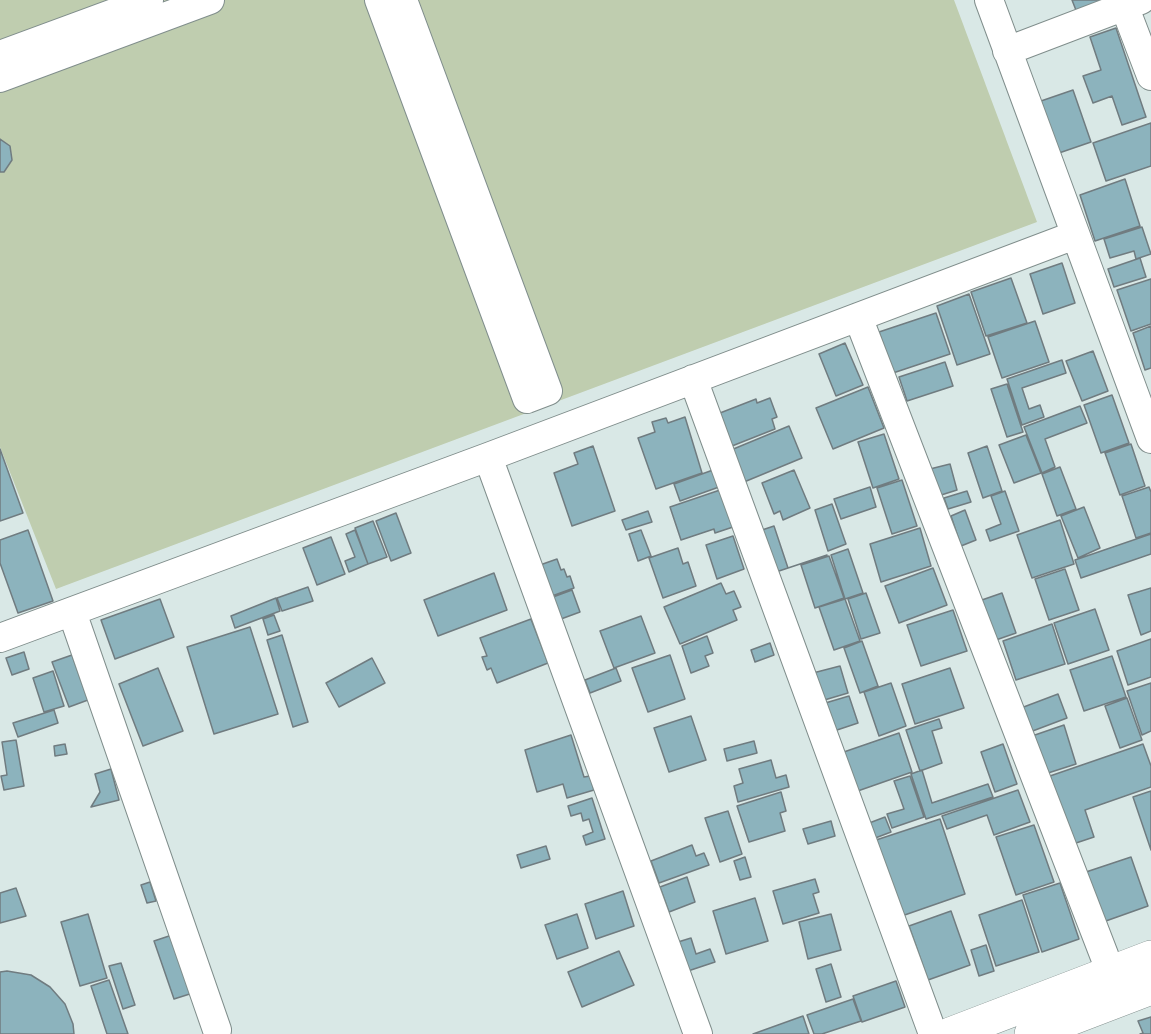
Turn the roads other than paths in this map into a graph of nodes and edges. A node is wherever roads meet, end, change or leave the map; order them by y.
1 (149, 0) edge
2 (210, 0) edge
3 (379, 0) edge
4 (403, 0) edge
5 (989, 0) edge
6 (1129, 2) edge
7 (1007, 51) junction
8 (0, 56) edge
9 (1151, 76) edge
10 (0, 78) edge
11 (1076, 235) junction
12 (858, 317) junction
13 (693, 379) junction
14 (527, 399) junction
15 (542, 437) junction
16 (1151, 439) edge
17 (488, 457) junction
18 (72, 612) junction
19 (0, 638) edge
20 (1151, 957) edge
21 (1111, 973) junction
22 (1151, 988) edge
23 (217, 1030) dead end
24 (698, 1034) edge
25 (933, 1034) edge
26 (950, 1034) edge
27 (1030, 1034) edge

1 - 8 street
2 - 10 street
3 - 14 street
4 - 14 street
5 - 7 street
6 - 7 street
6 - 9 street
7 - 11 street
11 - 12 street
11 - 16 street
12 - 13 street
12 - 21 street
13 - 15 street
13 - 25 street
14 - 15 street
15 - 17 street
17 - 18 street
17 - 24 street
18 - 19 street
18 - 23 street
20 - 21 main road
21 - 26 main road
22 - 27 main road

